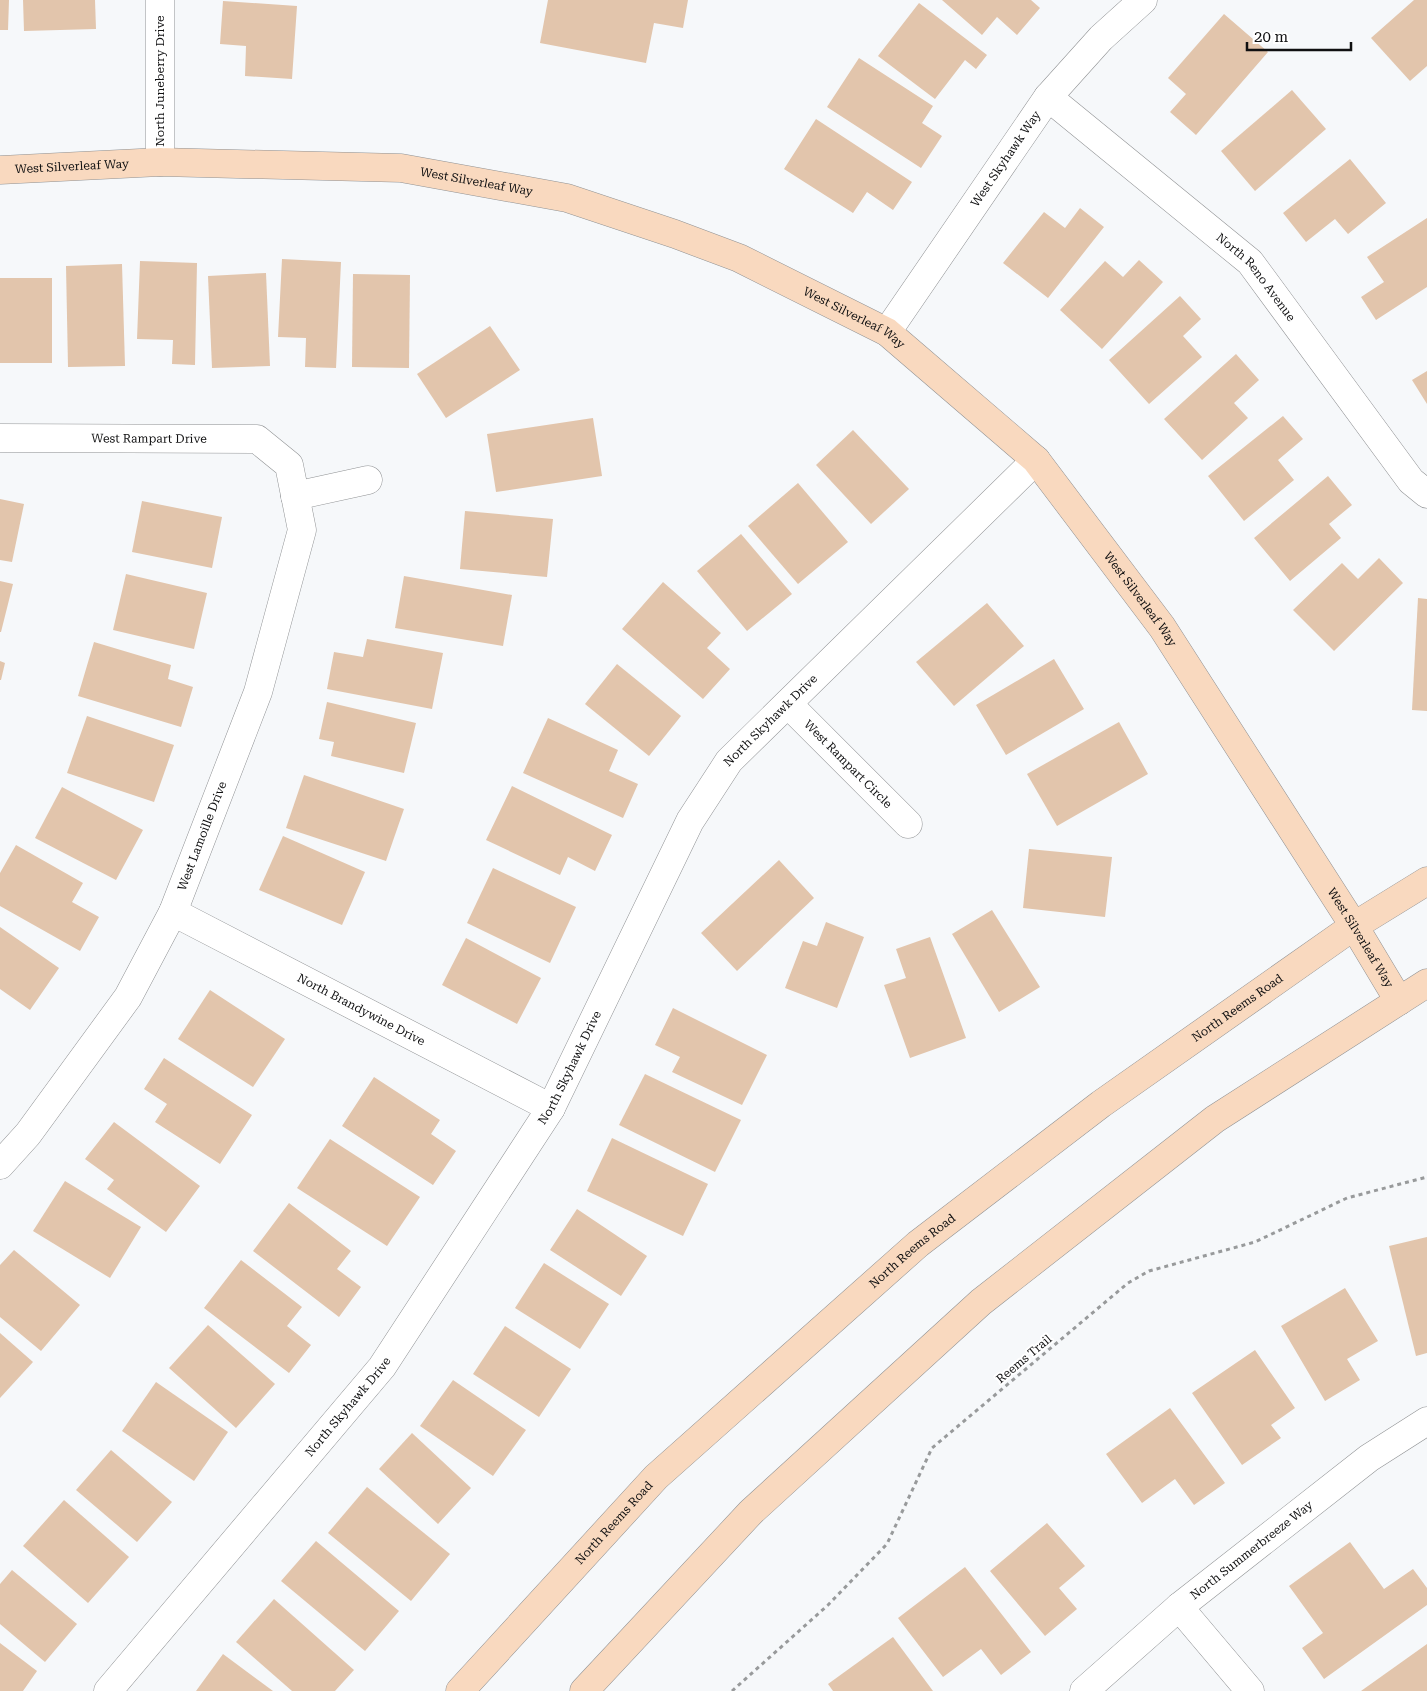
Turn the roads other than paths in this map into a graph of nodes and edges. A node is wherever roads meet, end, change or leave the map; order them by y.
1 (160, 0) edge
2 (1143, 0) edge
3 (1048, 96) junction
4 (160, 162) junction
5 (0, 170) edge
6 (887, 332) junction
7 (0, 438) edge
8 (1036, 460) junction
9 (289, 465) joint
10 (368, 480) dead end
11 (1427, 494) edge
12 (295, 496) junction
13 (788, 704) junction
14 (908, 824) dead end
15 (1427, 881) edge
16 (173, 912) junction
17 (1354, 926) junction
18 (1427, 982) edge
19 (1399, 1001) junction
20 (551, 1108) junction
21 (0, 1165) edge
22 (1427, 1421) edge
23 (1179, 1607) junction
24 (108, 1691) edge
25 (460, 1691) edge
26 (584, 1691) edge
27 (1084, 1691) edge
28 (1250, 1691) edge

1 - 4 street, North Juneberry Drive
2 - 3 street, West Skyhawk Way
3 - 6 street, West Skyhawk Way
3 - 11 street, North Reno Avenue
4 - 5 main road, West Silverleaf Way
4 - 6 main road, West Silverleaf Way
6 - 8 main road, West Silverleaf Way
7 - 9 street, West Rampart Drive
8 - 13 street, North Skyhawk Drive
8 - 17 main road, West Silverleaf Way
9 - 12 street, West Lamoille Drive
10 - 12 street
12 - 16 street, West Lamoille Drive
13 - 14 street, West Rampart Circle
13 - 20 street, North Skyhawk Drive
15 - 17 main road, North Reems Road
16 - 20 street, North Brandywine Drive
16 - 21 street, West Lamoille Drive
17 - 19 main road, West Silverleaf Way
17 - 25 main road, North Reems Road
18 - 19 main road
19 - 26 main road
20 - 24 street, North Skyhawk Drive
22 - 23 street, North Summerbreeze Way
23 - 27 street, North Summerbreeze Way
23 - 28 street

